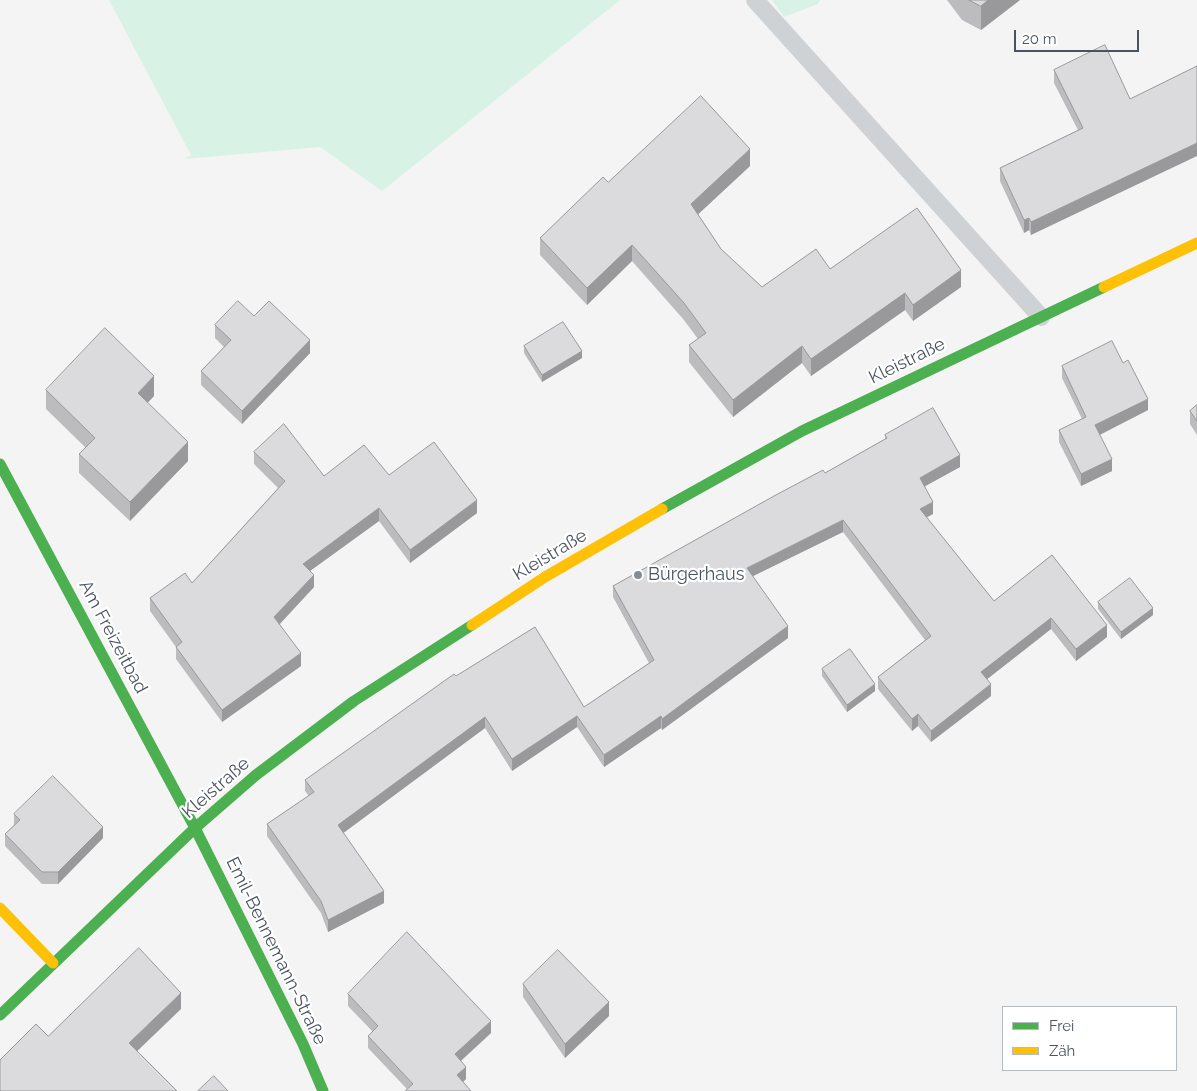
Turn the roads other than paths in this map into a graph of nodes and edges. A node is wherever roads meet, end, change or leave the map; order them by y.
1 (755, 0) edge
2 (1197, 243) edge
3 (1041, 317) junction
4 (0, 464) edge
5 (196, 828) junction
6 (0, 908) edge
7 (53, 963) junction
8 (0, 1015) edge
9 (322, 1091) edge

1 - 3 lane
2 - 3 main road, Kleistraße
3 - 5 main road, Kleistraße
4 - 5 main road, Am Freizeitbad
5 - 7 main road, Kleistraße
5 - 9 main road, Emil-Bennemann-Straße
6 - 7 main road
7 - 8 main road, Kleistraße

